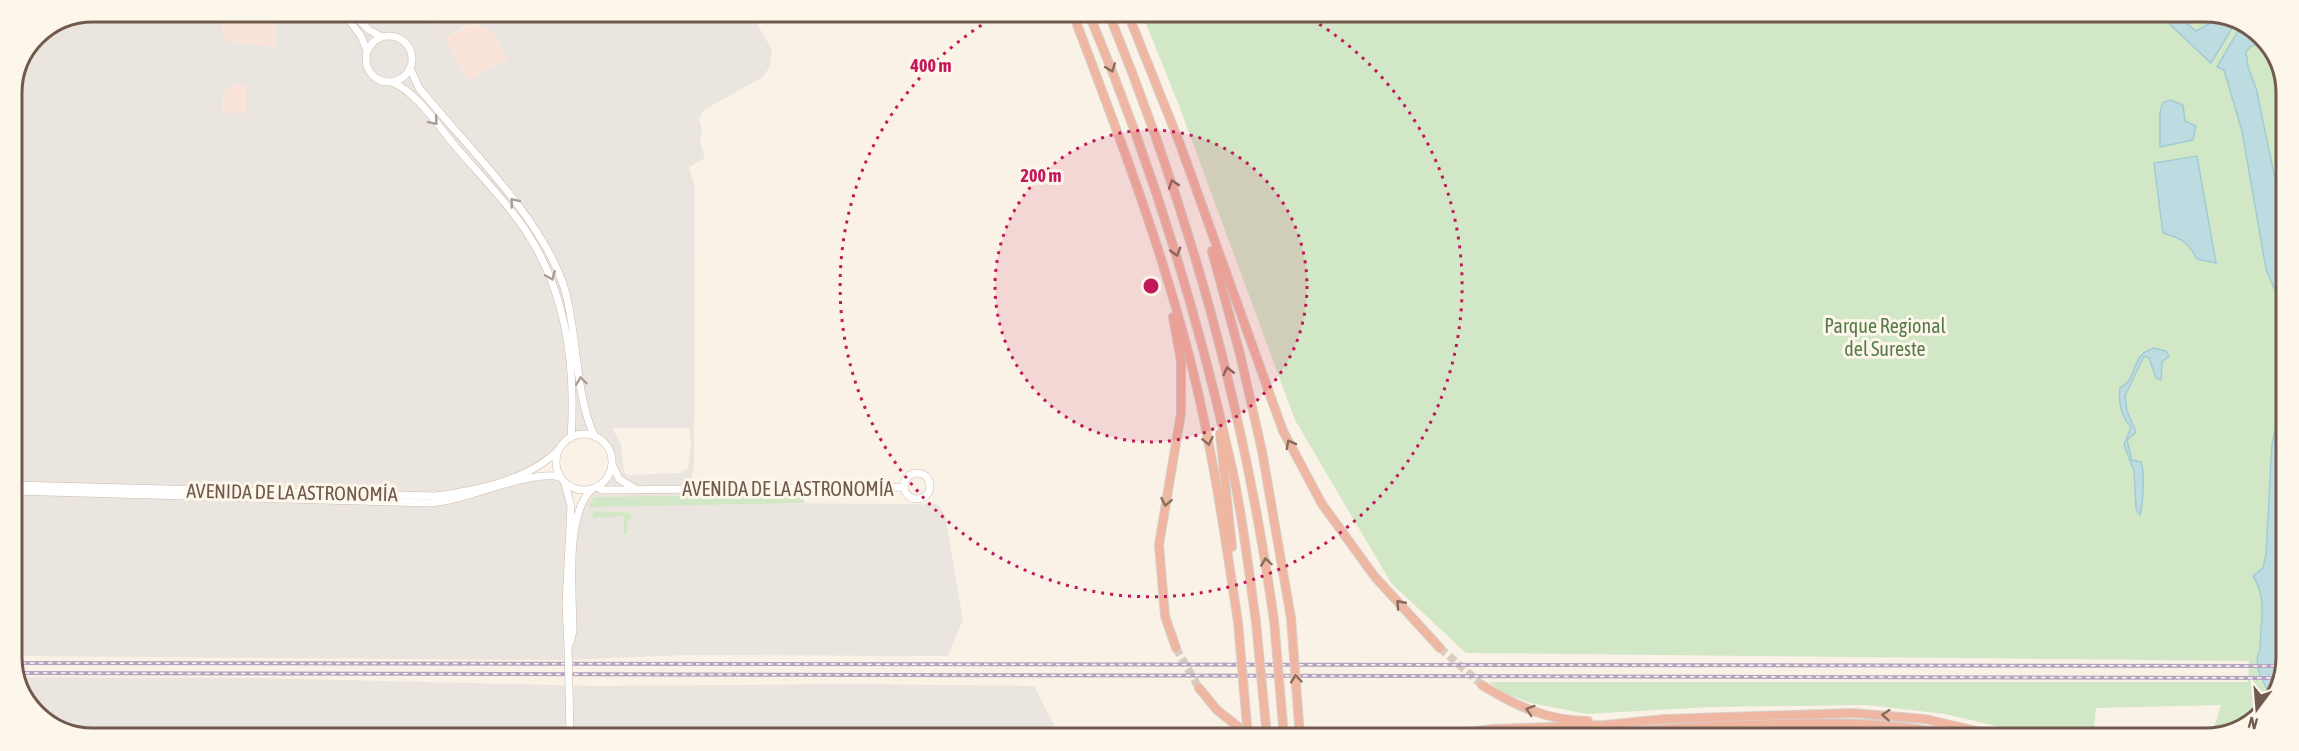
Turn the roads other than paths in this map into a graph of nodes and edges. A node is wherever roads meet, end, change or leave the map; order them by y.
1 (350, 22) edge
2 (361, 22) edge
3 (1076, 22) edge
4 (1092, 22) edge
5 (1112, 22) edge
6 (1131, 22) edge
7 (382, 37) junction
8 (367, 51) junction
9 (410, 68) junction
10 (392, 82) junction
11 (1201, 207) junction
12 (1167, 284) junction
13 (1221, 421) junction
14 (595, 437) junction
15 (571, 438) junction
16 (560, 448) junction
17 (612, 464) junction
18 (563, 480) junction
19 (23, 485) edge
20 (905, 487) dead end
21 (594, 488) junction
22 (636, 489) junction
23 (23, 491) edge
24 (1238, 622) junction
25 (568, 647) junction
26 (1176, 648) tunnel mouth
27 (1440, 648) tunnel mouth
28 (1482, 685) tunnel mouth
29 (1199, 688) tunnel mouth
30 (1640, 721) junction
31 (568, 723) junction
32 (566, 728) edge
33 (569, 728) edge
34 (1239, 728) edge
35 (1249, 728) edge
36 (1266, 728) edge
37 (1283, 728) edge
38 (1299, 728) edge
39 (1522, 728) edge
40 (1695, 728) edge
41 (1899, 728) edge
42 (1965, 728) edge

1 - 8 street
2 - 7 street
3 - 12 highway
4 -> 13 highway
37 -> 5 highway, bridge
6 - 11 highway
7 - 8 street
7 - 9 street
8 - 10 street
9 - 10 street
14 -> 9 street
10 -> 15 street
27 -> 11 highway
38 -> 11 highway, bridge
12 -> 24 highway
12 -> 26 highway
13 - 24 highway
13 - 36 highway, bridge
14 - 15 street
14 - 17 street
15 - 16 street
16 - 18 street
16 - 19 street, AVENIDA DE LA ASTRONOMÍA
17 - 21 street
17 - 22 street
18 - 21 street
18 - 23 street, AVENIDA DE LA ASTRONOMÍA
18 - 25 street
20 - 22 street, AVENIDA DE LA ASTRONOMÍA
21 - 22 street, AVENIDA DE LA ASTRONOMÍA
21 - 25 street
24 - 35 highway, bridge
25 - 31 street, bridge
30 -> 28 highway
29 - 34 highway
30 - 39 highway
42 -> 30 highway
31 - 32 street
31 - 33 street
40 - 41 highway

